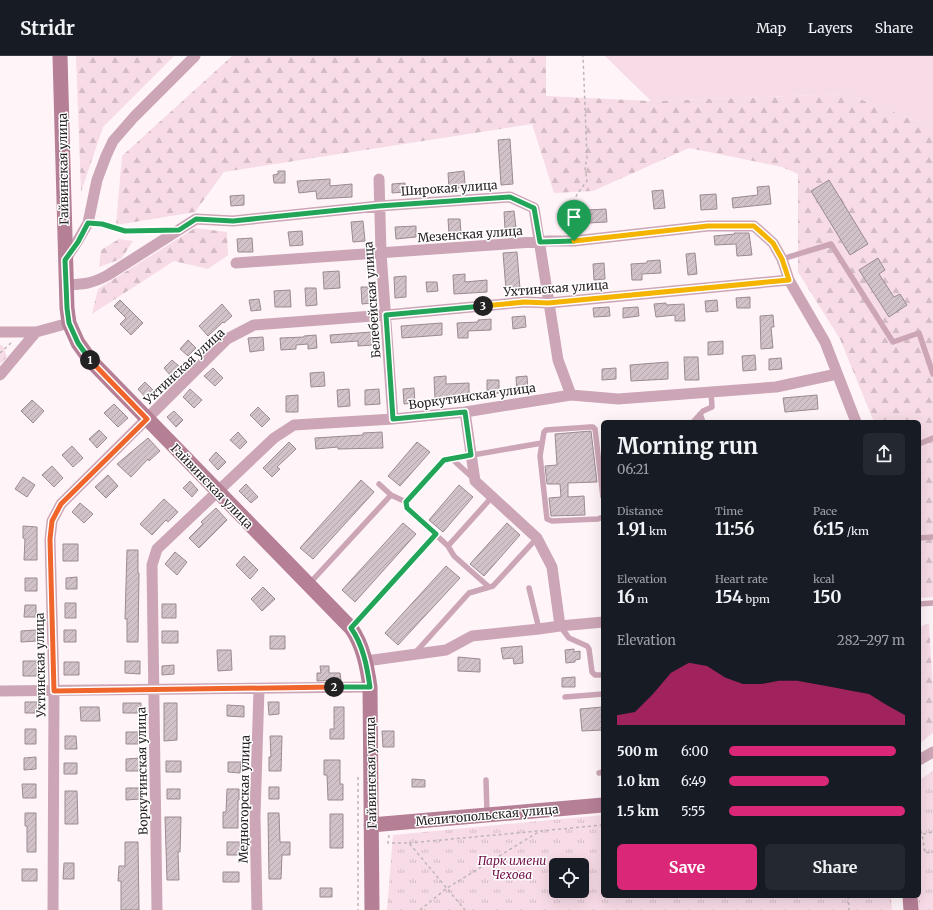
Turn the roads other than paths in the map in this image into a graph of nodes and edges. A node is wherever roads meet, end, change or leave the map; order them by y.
1 (60, 56) edge
2 (195, 56) edge
3 (378, 179) dead end
4 (379, 206) junction
5 (88, 223) junction
6 (179, 230) junction
7 (540, 242) junction
8 (381, 253) junction
9 (782, 259) junction
10 (65, 260) junction
11 (236, 263) dead end
12 (789, 280) junction
13 (66, 285) junction
14 (548, 303) junction
15 (386, 315) junction
16 (69, 323) junction
17 (0, 332) edge
18 (36, 332) junction
19 (837, 374) junction
20 (933, 374) edge
21 (0, 375) edge
22 (711, 392) junction
23 (571, 395) junction
24 (465, 412) junction
25 (700, 414) junction
26 (147, 419) junction
27 (393, 419) junction
28 (695, 420) edge
29 (702, 420) edge
30 (855, 420) edge
31 (933, 438) edge
32 (542, 443) junction
33 (921, 443) edge
34 (471, 455) junction
35 (451, 458) junction
36 (601, 479) edge
37 (475, 481) junction
38 (379, 484) dead end
39 (217, 491) junction
40 (391, 495) junction
41 (492, 497) junction
42 (406, 502) junction
43 (601, 518) edge
44 (436, 534) junction
45 (933, 537) edge
46 (537, 538) junction
47 (921, 538) edge
48 (448, 546) junction
49 (309, 585) junction
50 (488, 587) junction
51 (529, 588) dead end
52 (933, 603) edge
53 (921, 604) edge
54 (601, 622) edge
55 (560, 626) junction
56 (351, 628) junction
57 (539, 629) junction
58 (413, 655) junction
59 (366, 661) junction
60 (601, 675) edge
61 (370, 687) junction
62 (154, 689) junction
63 (259, 689) junction
64 (0, 691) edge
65 (54, 691) junction
66 (601, 694) edge
67 (565, 697) dead end
68 (933, 752) edge
69 (921, 759) edge
70 (486, 780) dead end
71 (601, 805) edge
72 (487, 816) junction
73 (372, 825) junction
74 (910, 898) edge
75 (53, 910) edge
76 (157, 910) edge
77 (257, 910) edge
78 (372, 910) edge
79 (911, 910) edge

1 - 10 main road, Гайвинская улица
2 - 5 street
3 - 4 street, Белебейская улица
4 - 6 street, Широкая улица
4 - 7 street, Широкая улица
4 - 8 street, Белебейская улица
5 - 6 lane
5 - 10 street
6 - 13 street
7 - 8 street, Мезенская улица
7 - 9 street, Мезенская улица
7 - 14 street, Широкая улица
8 - 11 street, Мезенская улица
8 - 15 street, Белебейская улица
9 - 12 street
9 - 20 lane
10 - 13 main road, Гайвинская улица
12 - 14 street, Ухтинская улица
12 - 19 street
13 - 16 main road, Гайвинская улица
14 - 15 street, Ухтинская улица
14 - 23 street, Широкая улица
15 - 26 street, Ухтинская улица
15 - 27 street, Белебейская улица
16 - 18 street
16 - 26 main road, Гайвинская улица
17 - 18 street
18 - 21 street
19 - 22 street, Воркутинская улица
19 - 30 street
22 - 23 street, Воркутинская улица
22 - 25 lane
23 - 24 street, Воркутинская улица
24 - 27 street, Воркутинская улица
24 - 34 street
25 - 28 lane
25 - 29 lane
26 - 39 main road, Гайвинская улица
26 - 65 street, Ухтинская улица
27 - 39 street, Воркутинская улица
31 - 33 lane
32 - 34 lane
32 - 36 lane
32 - 43 lane
34 - 35 lane
34 - 37 street
35 - 37 lane
35 - 42 lane
37 - 41 street
38 - 40 lane
39 - 49 main road, Гайвинская улица
39 - 62 street, Воркутинская улица
40 - 42 lane
40 - 49 lane
41 - 46 street
41 - 48 lane
42 - 44 lane
44 - 48 lane
44 - 56 lane
45 - 47 lane
46 - 50 lane
46 - 55 street
48 - 50 lane
49 - 56 main road, Гайвинская улица
50 - 58 lane
51 - 57 lane
52 - 53 lane
54 - 55 street
55 - 57 street
55 - 60 lane
56 - 59 main road, Гайвинская улица
57 - 58 street
58 - 59 street
59 - 61 main road, Гайвинская улица
61 - 63 street
61 - 73 main road, Гайвинская улица
62 - 63 street
62 - 65 street
62 - 76 street, Воркутинская улица
63 - 77 street, Медногорская улица
64 - 65 street
65 - 75 street, Ухтинская улица
66 - 67 lane
68 - 69 street
70 - 72 lane
71 - 72 main road, Мелитопольская улица
72 - 73 main road, Мелитопольская улица
73 - 78 main road, Гайвинская улица
74 - 79 main road

